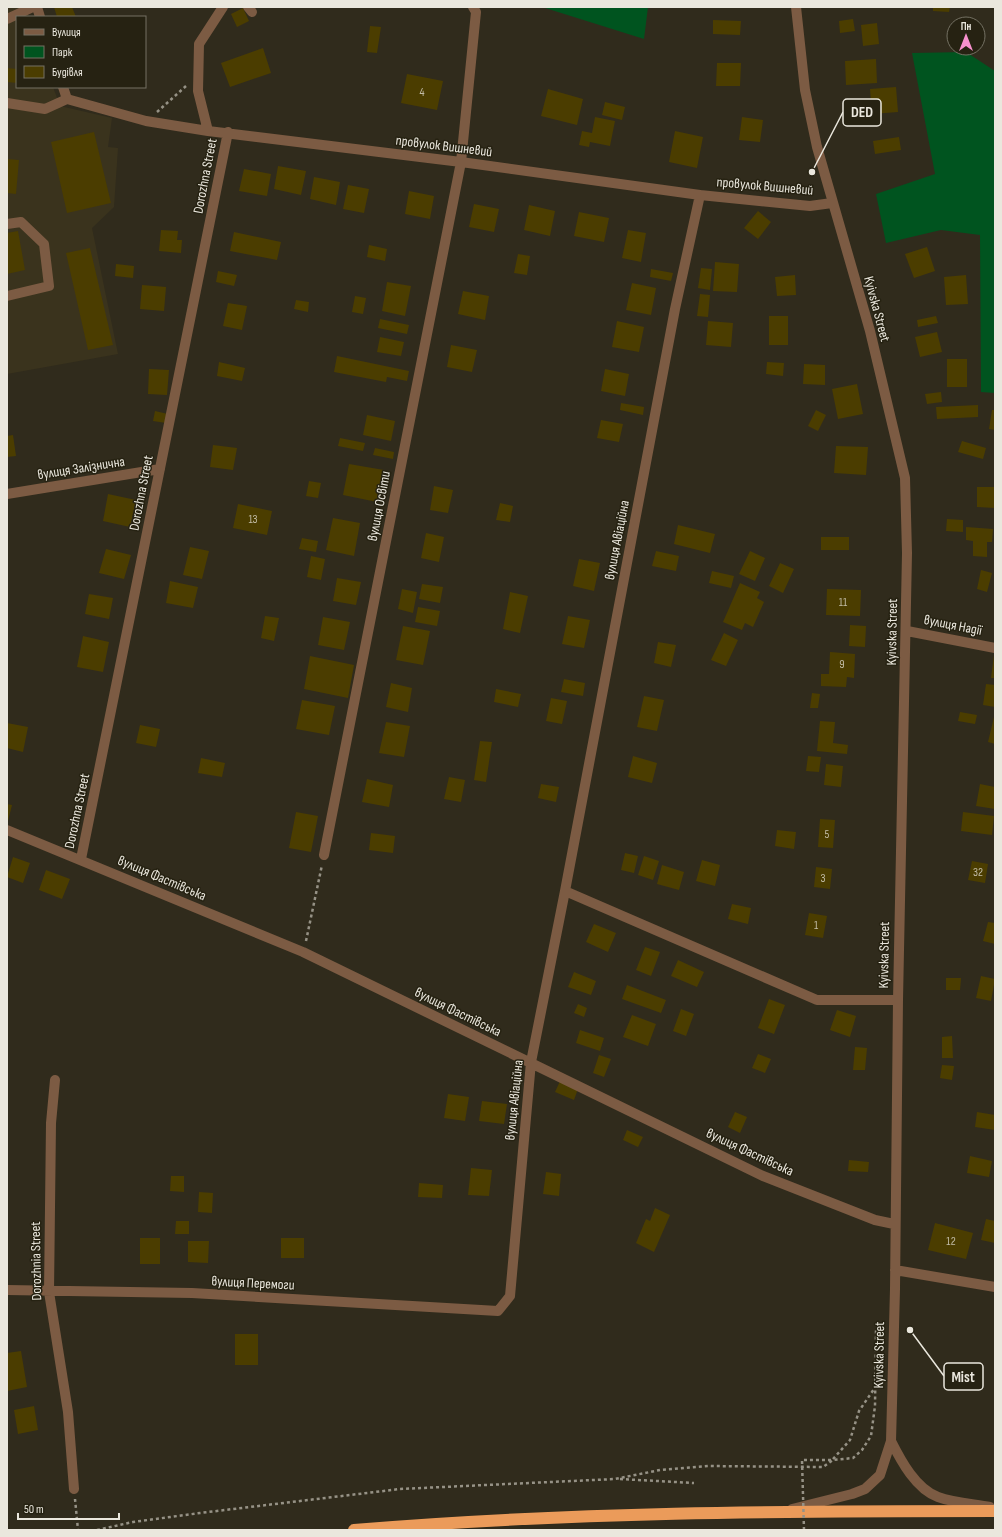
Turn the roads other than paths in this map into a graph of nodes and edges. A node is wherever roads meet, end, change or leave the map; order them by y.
1 (33, 7) edge
2 (222, 7) edge
3 (473, 7) edge
4 (796, 7) edge
5 (7, 19) edge
6 (64, 88) edge
7 (67, 99) junction
8 (7, 103) edge
9 (208, 131) junction
10 (228, 132) junction
11 (461, 162) junction
12 (700, 195) junction
13 (832, 203) junction
14 (7, 224) edge
15 (7, 296) edge
16 (160, 469) junction
17 (7, 494) edge
18 (907, 631) junction
19 (995, 648) edge
20 (7, 830) edge
21 (324, 855) road end
22 (82, 859) junction
23 (565, 891) junction
24 (898, 1000) junction
25 (531, 1062) junction
26 (55, 1080) dead end
27 (894, 1224) junction
28 (895, 1270) junction
29 (995, 1287) edge
30 (7, 1290) edge
31 (49, 1292) junction
32 (498, 1311) joint
33 (891, 1441) junction
34 (74, 1489) road end
35 (995, 1510) edge
36 (785, 1511) junction
37 (354, 1530) edge

1 - 5 street
2 - 9 street
3 - 11 street, вулиця Освіти
4 - 13 street, Kyivska Street
6 - 7 street
7 - 8 street
7 - 9 street, провулок Вишневий
9 - 10 street, провулок Вишневий
10 - 11 street, провулок Вишневий
10 - 16 street, Dorozhna Street
11 - 12 street, провулок Вишневий
11 - 21 street, вулиця Освіти
12 - 13 street, провулок Вишневий
12 - 23 street, вулиця Авіаційна
13 - 18 street, Kyivska Street
14 - 15 street
16 - 17 street, вулиця Залізнична
16 - 22 street, Dorozhna Street
18 - 19 street, вулиця Надії
18 - 24 street, Kyivska Street
20 - 22 street, вулиця Фастівська
22 - 25 street, вулиця Фастівська
23 - 24 street
23 - 25 street, вулиця Авіаційна
24 - 27 street, Kyivska Street
25 - 27 street, вулиця Фастівська
25 - 32 street, вулиця Авіаційна
26 - 31 street, Dorozhnia Street
27 - 28 street, Kyivska Street
28 - 29 street
28 - 33 street, Kyivska Street
30 - 31 street, вулиця Перемоги
31 - 32 street, вулиця Перемоги
31 - 34 street, Dorozhnia Street
33 - 35 street
33 - 36 street
35 - 36 highway
36 - 37 highway

